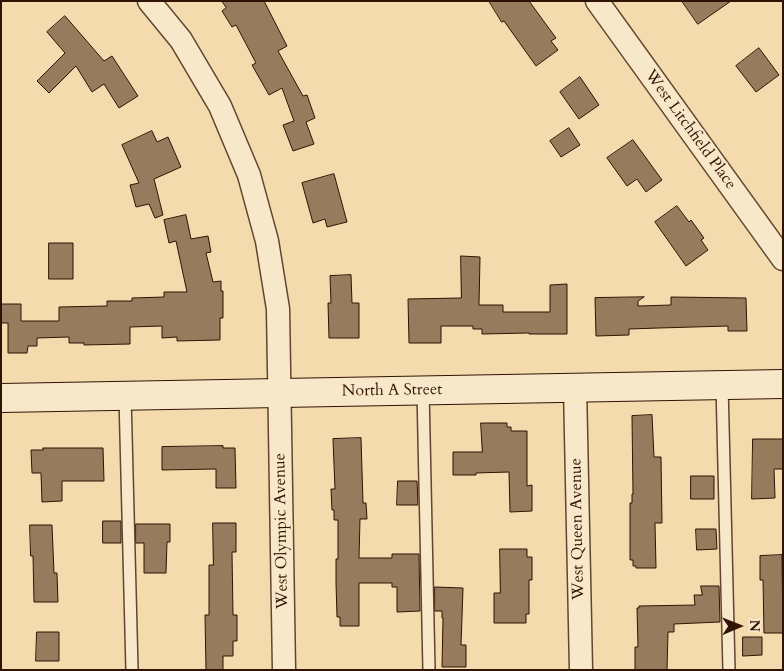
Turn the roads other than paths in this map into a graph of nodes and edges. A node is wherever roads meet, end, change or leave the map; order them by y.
1 (149, 1) edge
2 (597, 1) edge
3 (783, 259) edge
4 (783, 384) edge
5 (722, 385) junction
6 (575, 388) junction
7 (423, 390) junction
8 (280, 393) junction
9 (125, 396) junction
10 (1, 398) edge
11 (132, 670) edge
12 (284, 670) edge
13 (429, 670) edge
14 (581, 670) edge
15 (729, 670) edge

1 - 8 street, West Olympic Avenue
2 - 3 street, West Litchfield Place
4 - 5 street, North A Street
5 - 6 street, North A Street
5 - 15 lane
6 - 7 street, North A Street
6 - 14 street, West Queen Avenue
7 - 8 street, North A Street
7 - 13 lane
8 - 9 street, North A Street
8 - 12 street, West Olympic Avenue
9 - 10 street, North A Street
9 - 11 lane

